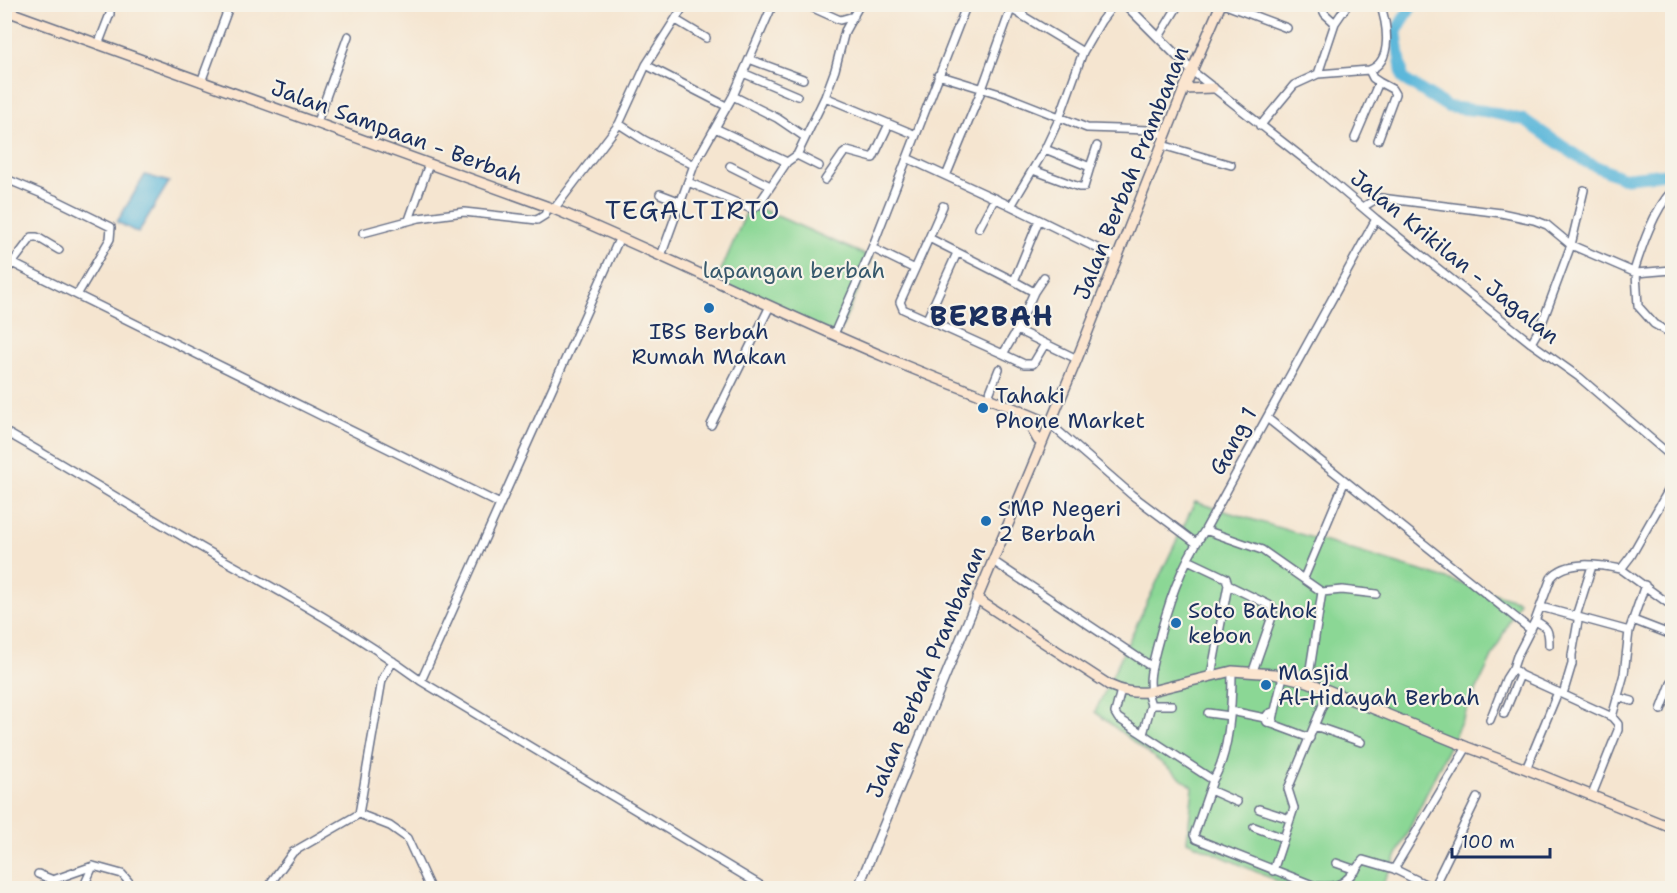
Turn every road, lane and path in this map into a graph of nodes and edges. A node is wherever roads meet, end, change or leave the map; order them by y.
1 (106, 4) edge
2 (230, 4) edge
3 (685, 4) edge
4 (773, 4) edge
5 (860, 4) edge
6 (966, 4) edge
7 (1003, 4) edge
8 (1026, 4) edge
9 (1114, 4) edge
10 (1125, 4) edge
11 (1222, 4) edge
12 (1320, 4) edge
13 (1348, 4) edge
14 (1380, 4) edge
15 (1178, 5) edge
16 (811, 7) dead end
17 (1011, 9) junction
18 (4, 10) edge
19 (1021, 15) junction
20 (854, 16) junction
21 (676, 20) junction
22 (1335, 23) junction
23 (1287, 28) dead end
24 (348, 36) dead end
25 (1159, 37) junction
26 (706, 38) dead end
27 (98, 45) junction
28 (1083, 52) junction
29 (749, 59) junction
30 (646, 65) junction
31 (1369, 69) junction
32 (1192, 71) junction
33 (743, 73) junction
34 (1318, 74) junction
35 (938, 75) junction
36 (803, 79) dead end
37 (1379, 81) junction
38 (201, 82) junction
39 (1213, 88) junction
40 (982, 89) junction
41 (1184, 89) junction
42 (733, 96) junction
43 (797, 96) dead end
44 (825, 97) junction
45 (726, 106) junction
46 (1059, 119) junction
47 (317, 122) junction
48 (619, 124) junction
49 (889, 124) junction
50 (1260, 126) junction
51 (715, 128) junction
52 (916, 135) junction
53 (1165, 135) junction
54 (805, 137) junction
55 (1355, 138) dead end
56 (1378, 140) dead end
57 (1161, 145) junction
58 (1097, 146) dead end
59 (1045, 149) junction
60 (796, 155) junction
61 (907, 158) junction
62 (787, 162) junction
63 (429, 164) junction
64 (694, 165) junction
65 (1231, 165) dead end
66 (730, 166) dead end
67 (819, 166) dead end
68 (1090, 167) junction
69 (1034, 170) junction
70 (946, 176) junction
71 (7, 179) edge
72 (825, 180) dead end
73 (688, 182) junction
74 (770, 186) junction
75 (4, 190) edge
76 (1584, 190) dead end
77 (1672, 191) edge
78 (660, 194) dead end
79 (995, 198) junction
80 (681, 202) junction
81 (943, 206) dead end
82 (1011, 206) junction
83 (1363, 207) junction
84 (551, 208) junction
85 (1376, 219) junction
86 (409, 220) junction
87 (1039, 220) junction
88 (980, 228) dead end
89 (363, 233) dead end
90 (621, 237) junction
91 (929, 238) junction
92 (1571, 245) junction
93 (872, 248) junction
94 (59, 250) dead end
95 (957, 253) junction
96 (661, 256) junction
97 (1117, 258) junction
98 (8, 260) edge
99 (915, 269) junction
100 (1672, 270) edge
101 (1635, 272) junction
102 (4, 274) edge
103 (1044, 277) dead end
104 (1014, 282) junction
105 (1034, 292) junction
106 (77, 295) junction
107 (770, 306) junction
108 (927, 319) junction
109 (1017, 330) junction
110 (834, 334) junction
111 (1672, 334) edge
112 (1532, 343) junction
113 (1045, 344) junction
114 (1003, 354) junction
115 (1077, 359) junction
116 (999, 369) dead end
117 (988, 397) junction
118 (1021, 410) junction
119 (1267, 418) junction
120 (1050, 423) junction
121 (711, 425) dead end
122 (4, 431) edge
123 (1041, 442) junction
124 (1672, 457) edge
125 (1344, 483) dead end
126 (1672, 483) edge
127 (500, 504) junction
128 (1205, 530) junction
129 (1196, 543) junction
130 (1188, 560) junction
131 (993, 561) junction
132 (1592, 566) junction
133 (1621, 570) junction
134 (1304, 579) junction
135 (1228, 585) junction
136 (1645, 585) junction
137 (1322, 592) junction
138 (1376, 594) dead end
139 (977, 599) junction
140 (1672, 606) edge
141 (1541, 607) junction
142 (1578, 617) junction
143 (1633, 620) junction
144 (1535, 621) junction
145 (1531, 630) junction
146 (1629, 631) junction
147 (1672, 635) edge
148 (1549, 645) dead end
149 (393, 661) junction
150 (1152, 667) junction
151 (1513, 668) junction
152 (1232, 671) junction
153 (1253, 671) junction
154 (1211, 675) junction
155 (1283, 675) junction
156 (1520, 675) junction
157 (421, 681) junction
158 (1672, 681) edge
159 (1308, 682) junction
160 (1120, 690) junction
161 (1329, 690) junction
162 (1149, 691) junction
163 (1560, 693) junction
164 (1617, 697) junction
165 (1632, 701) dead end
166 (1152, 705) junction
167 (1172, 705) dead end
168 (1661, 710) dead end
169 (1275, 711) junction
170 (1208, 713) dead end
171 (1230, 714) junction
172 (1504, 714) dead end
173 (1612, 717) junction
174 (1265, 718) junction
175 (1490, 720) dead end
176 (1272, 724) junction
177 (1315, 726) junction
178 (1143, 734) junction
179 (1310, 738) junction
180 (1360, 742) dead end
181 (1467, 747) junction
182 (1526, 769) junction
183 (1213, 780) junction
184 (1210, 790) junction
185 (1592, 795) junction
186 (1478, 798) dead end
187 (1237, 802) dead end
188 (1259, 809) dead end
189 (359, 814) junction
190 (1290, 819) junction
191 (1254, 827) dead end
192 (1672, 828) edge
193 (1283, 838) junction
194 (1336, 863) dead end
195 (93, 866) junction
196 (1394, 869) junction
197 (1356, 870) junction
198 (1273, 871) junction
199 (38, 874) dead end
200 (1315, 887) edge
201 (83, 888) edge
202 (134, 888) edge
203 (267, 888) edge
204 (430, 888) edge
205 (765, 888) edge
206 (858, 888) edge
207 (1433, 888) edge

1 - 27 street
2 - 38 street
3 - 21 street
4 - 29 street
5 - 20 street
6 - 35 street
7 - 17 street
8 - 19 street
9 - 28 street
10 - 25 street
11 - 23 street
11 - 32 main road, Jalan Berbah Prambanan
12 - 22 street
13 - 22 street
14 - 31 street
15 - 25 street
16 - 20 street
17 - 19 street
17 - 40 street
18 - 27 main road, Jalan Sampaan - Berbah
19 - 28 street
20 - 44 street
21 - 26 street
21 - 30 street
22 - 34 street
24 - 47 street
25 - 32 street
27 - 38 main road, Jalan Sampaan - Berbah
28 - 46 street
29 - 33 street
29 - 36 street
30 - 45 street
30 - 48 street
31 - 34 street
31 - 37 street
32 - 39 street, Jalan Krikilan - Jagalan
32 - 41 main road, Jalan Berbah Prambanan
33 - 42 street
33 - 43 street
34 - 50 street
35 - 40 street
35 - 52 street
37 - 55 street
37 - 56 street
38 - 47 main road, Jalan Sampaan - Berbah
39 - 41 main road
39 - 50 street, Jalan Krikilan - Jagalan
40 - 46 street
40 - 70 street
41 - 53 main road, Jalan Berbah Prambanan
42 - 45 street
42 - 54 street
44 - 49 street
44 - 54 street
45 - 51 street
46 - 53 street
46 - 59 street
47 - 63 main road, Jalan Sampaan - Berbah
48 - 64 street
48 - 84 street
49 - 52 street
49 - 72 street
50 - 83 street, Jalan Krikilan - Jagalan
51 - 62 street
51 - 64 street
52 - 61 street
53 - 57 main road, Jalan Berbah Prambanan
54 - 60 street
57 - 65 street
57 - 97 main road, Jalan Berbah Prambanan
58 - 68 street
59 - 68 street
59 - 69 street
60 - 62 street
60 - 67 street
61 - 70 street
61 - 93 street
62 - 74 street
63 - 84 main road, Jalan Sampaan - Berbah
63 - 86 street
64 - 73 street
66 - 74 street
68 - 69 street
69 - 82 street
70 - 79 street
71 - 75 street
71 - 106 street
73 - 74 street
73 - 80 street
76 - 92 street
77 - 101 street
78 - 80 street
79 - 82 street
79 - 88 street
80 - 96 street
81 - 91 street
82 - 87 street
83 - 85 street, Jalan Krikilan - Jagalan
83 - 92 street
84 - 86 street
84 - 90 main road, Jalan Sampaan - Berbah
85 - 112 street, Jalan Krikilan - Jagalan
85 - 119 street, Gang 1
86 - 89 street
87 - 97 street
87 - 104 street
90 - 96 main road, Jalan Sampaan - Berbah
90 - 127 street
91 - 95 street
91 - 99 street
92 - 101 street
92 - 112 street
93 - 99 street
93 - 110 street
94 - 98 street
95 - 104 street
95 - 108 street
96 - 107 main road, Jalan Sampaan - Berbah
97 - 115 main road, Jalan Berbah Prambanan
98 - 102 street
98 - 106 street
99 - 108 street
100 - 101 street
101 - 111 street
103 - 105 street
104 - 105 street
105 - 109 street
106 - 127 street
107 - 110 main road, Jalan Sampaan - Berbah
107 - 121 street
108 - 114 street
109 - 113 street
109 - 114 street
110 - 117 main road, Jalan Sampaan - Berbah
112 - 124 street, Jalan Krikilan - Jagalan
113 - 114 street
113 - 115 street
115 - 120 main road, Jalan Berbah Prambanan
116 - 117 street
117 - 118 main road, Jalan Sampaan - Berbah
118 - 120 main road, Jalan Sampaan - Berbah
118 - 123 main road
119 - 128 street, Gang 1
119 - 145 street
120 - 123 main road, Jalan Berbah Prambanan
120 - 129 street
122 - 149 street
123 - 131 main road, Jalan Berbah Prambanan
125 - 134 street
126 - 133 street
127 - 157 street
128 - 129 street, Gang 1
128 - 134 street
129 - 130 street, Gang 1
130 - 135 street
130 - 150 street, Gang 1
131 - 139 main road, Jalan Berbah Prambanan
131 - 150 street
132 - 133 street
132 - 141 street
132 - 142 street
133 - 136 street
134 - 137 street
135 - 153 street
135 - 154 street
136 - 140 street
136 - 143 street
137 - 138 street
137 - 159 street
139 - 160 main road
139 - 206 street, Jalan Berbah Prambanan
141 - 142 street
141 - 144 street
142 - 146 street
142 - 163 street
143 - 146 street
143 - 147 street
144 - 145 street
144 - 148 street
145 - 151 street
146 - 164 street
149 - 157 street
149 - 189 street
150 - 162 street, Gang 1
151 - 156 street
151 - 175 street
152 - 153 main road
152 - 154 main road
152 - 171 street
153 - 155 main road
154 - 162 main road
155 - 159 main road
155 - 169 street
156 - 163 street
156 - 172 street
157 - 205 street
158 - 168 street
159 - 161 main road
160 - 162 main road
160 - 178 street
161 - 177 street
161 - 181 main road
162 - 166 street
163 - 173 street
163 - 182 street
164 - 165 street
164 - 173 street
166 - 167 street
166 - 178 street
169 - 174 street
169 - 176 street
170 - 171 street
171 - 174 street
171 - 183 street
173 - 185 street
174 - 176 street
176 - 179 street
177 - 179 street
177 - 180 street
178 - 183 street
179 - 190 street
181 - 182 main road
181 - 196 street
182 - 185 main road
183 - 184 street
184 - 187 street
184 - 198 street
185 - 192 main road
186 - 207 street
188 - 190 street
189 - 203 street
189 - 204 street
190 - 193 street
191 - 193 street
193 - 198 street
194 - 197 street
195 - 199 street
195 - 201 street
195 - 202 street
196 - 197 street
196 - 207 street
197 - 200 street
198 - 200 street

